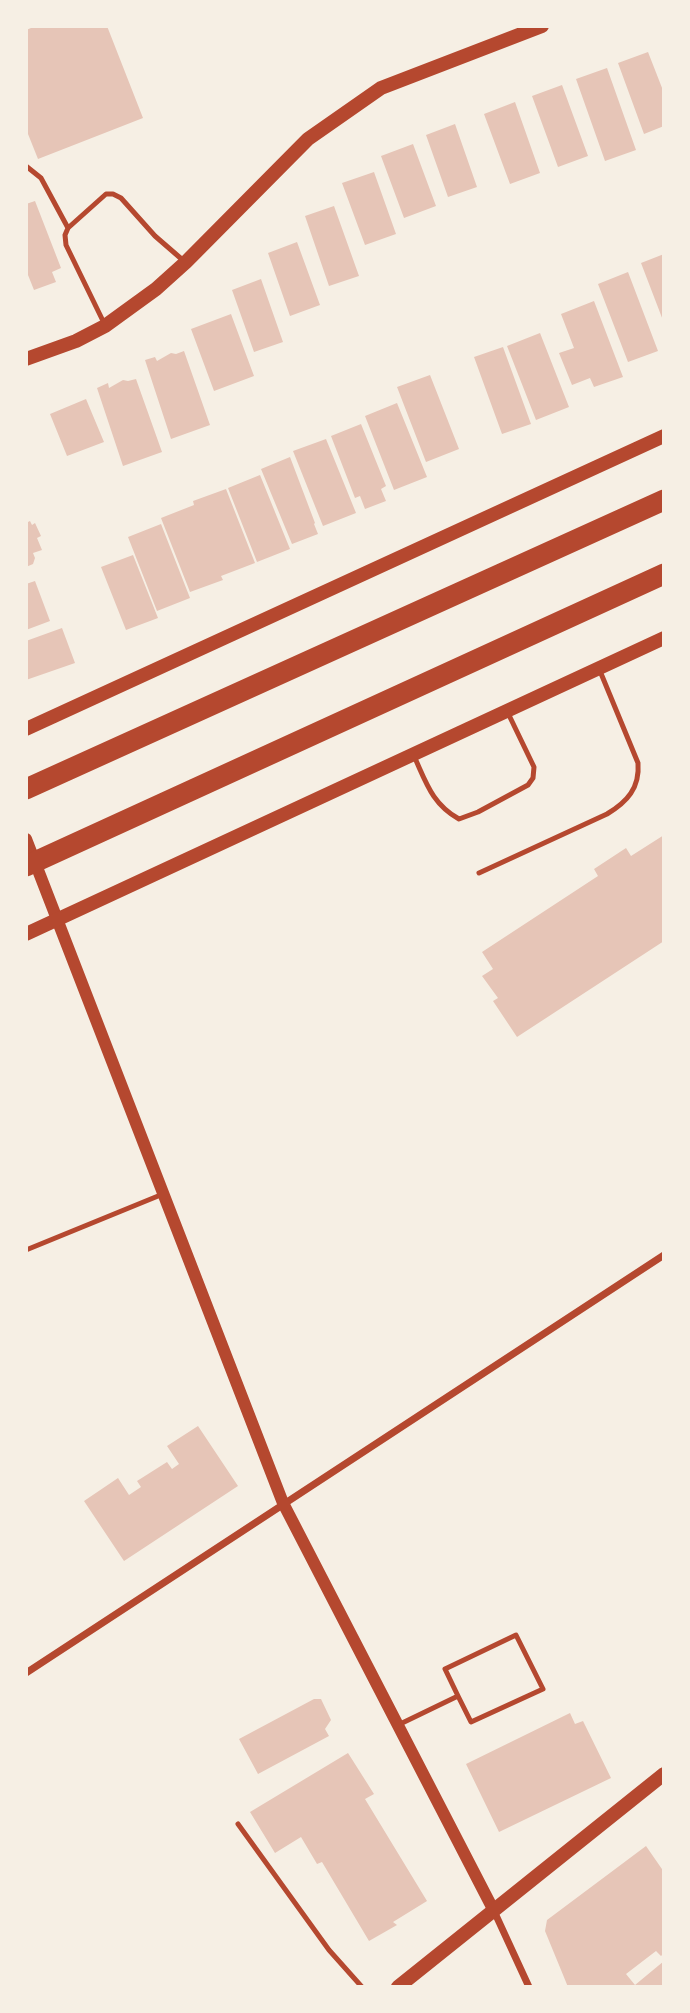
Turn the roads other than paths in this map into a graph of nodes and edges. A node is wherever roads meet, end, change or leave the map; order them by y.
1 (542, 26) edge
2 (26, 166) edge
3 (68, 228) junction
4 (186, 262) junction
5 (105, 326) junction
6 (26, 359) edge
7 (664, 436) edge
8 (664, 500) edge
9 (664, 574) edge
10 (664, 638) edge
11 (599, 668) junction
12 (507, 711) junction
13 (26, 729) edge
14 (413, 754) junction
15 (26, 789) edge
16 (26, 839) edge
17 (26, 866) edge
18 (479, 873) dead end
19 (58, 920) junction
20 (26, 934) edge
21 (164, 1194) junction
22 (26, 1250) edge
23 (664, 1255) edge
24 (283, 1503) junction
25 (26, 1673) edge
26 (458, 1696) junction
27 (398, 1725) junction
28 (664, 1774) edge
29 (238, 1824) dead end
30 (494, 1911) junction
31 (362, 1987) edge
32 (398, 1987) edge
33 (529, 1987) edge

1 - 4 main road
2 - 3 lane
3 - 4 lane
3 - 5 lane
4 - 5 main road
5 - 6 main road
7 - 13 main road
8 - 15 highway
9 - 17 highway
10 - 11 main road
11 - 12 main road
11 - 18 lane
12 - 14 main road
12 - 14 lane
14 - 19 main road
16 - 19 street
19 - 20 main road
19 - 21 street
21 - 22 lane
21 - 24 street
23 - 24 street
24 - 25 street
24 - 27 street
26 - 26 lane
26 - 27 lane
27 - 30 street
28 - 30 main road
29 - 31 lane
30 - 32 main road
30 - 33 street

